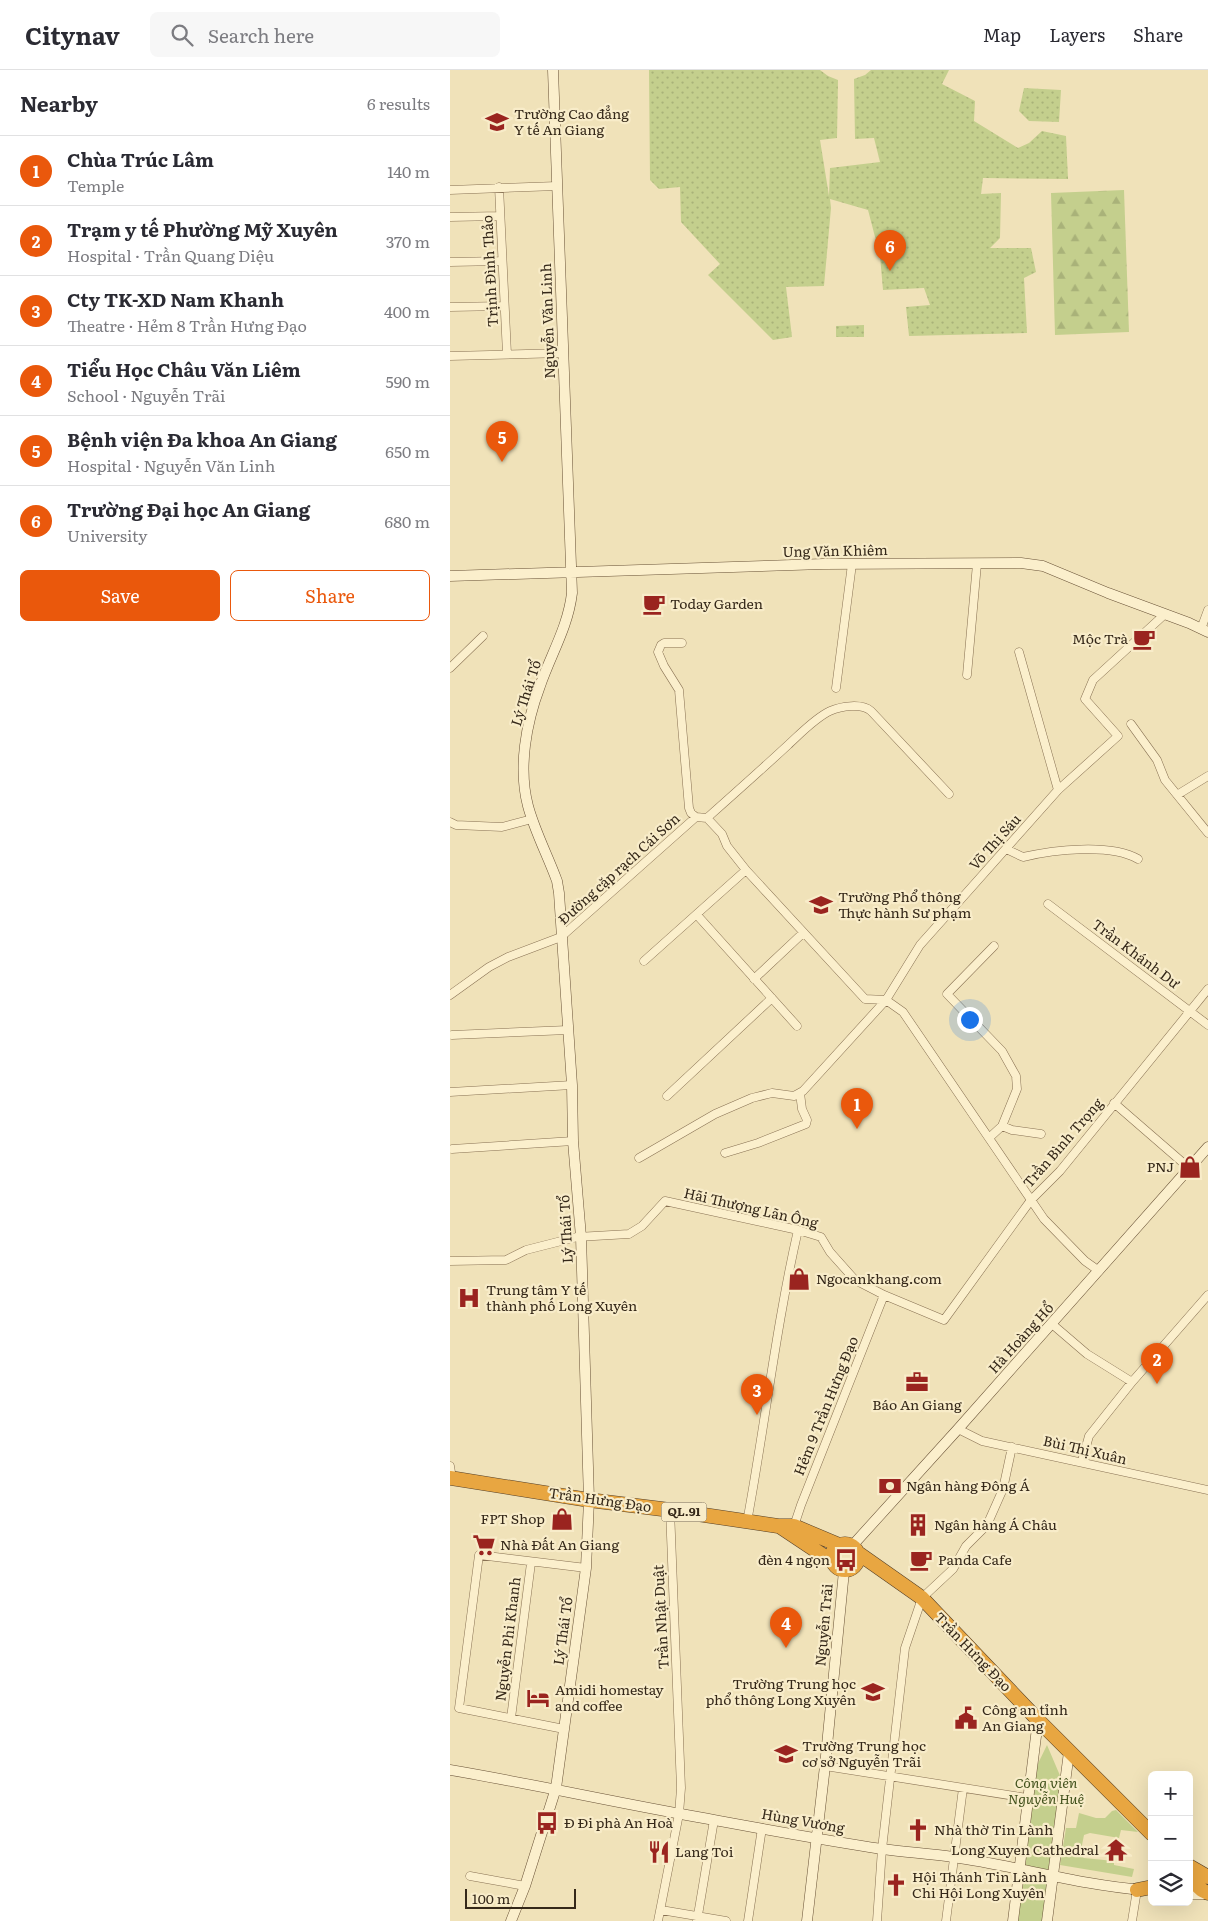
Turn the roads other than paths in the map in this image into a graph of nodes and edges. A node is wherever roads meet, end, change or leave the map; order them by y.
1 (553, 70) edge
2 (557, 186) junction
3 (499, 187) junction
4 (450, 190) edge
5 (500, 216) junction
6 (450, 217) edge
7 (502, 261) junction
8 (450, 262) edge
9 (504, 306) junction
10 (450, 307) edge
11 (563, 353) junction
12 (507, 354) junction
13 (450, 356) edge
14 (852, 564) junction
15 (977, 564) junction
16 (572, 571) junction
17 (450, 576) edge
18 (1208, 610) edge
19 (1165, 614) junction
20 (1205, 631) edge
21 (483, 636) dead end
22 (682, 643) dead end
23 (1019, 652) dead end
24 (450, 668) edge
25 (967, 675) dead end
26 (836, 688) dead end
27 (1131, 724) dead end
28 (1208, 776) edge
29 (1058, 790) junction
30 (948, 794) dead end
31 (1177, 795) junction
32 (696, 817) junction
33 (707, 818) junction
34 (532, 819) junction
35 (450, 822) edge
36 (1208, 833) edge
37 (1006, 849) junction
38 (1138, 859) dead end
39 (746, 870) junction
40 (1048, 904) dead end
41 (697, 915) junction
42 (803, 933) junction
43 (561, 937) junction
44 (994, 946) dead end
45 (644, 961) dead end
46 (754, 979) junction
47 (1208, 988) edge
48 (450, 995) edge
49 (772, 998) junction
50 (886, 1000) junction
51 (1190, 1011) junction
52 (1208, 1025) edge
53 (797, 1026) dead end
54 (568, 1030) junction
55 (452, 1035) dead end
56 (572, 1085) junction
57 (450, 1092) edge
58 (800, 1093) junction
59 (668, 1096) dead end
60 (1114, 1103) junction
61 (1002, 1126) junction
62 (1041, 1134) dead end
63 (990, 1137) junction
64 (573, 1141) junction
65 (1208, 1147) edge
66 (452, 1150) dead end
67 (725, 1153) dead end
68 (639, 1158) dead end
69 (1189, 1168) junction
70 (1031, 1200) junction
71 (798, 1230) junction
72 (581, 1237) junction
73 (450, 1261) edge
74 (1099, 1271) junction
75 (884, 1295) junction
76 (1208, 1295) edge
77 (944, 1320) joint
78 (1052, 1324) junction
79 (1132, 1382) junction
80 (958, 1429) junction
81 (1012, 1447) junction
82 (1082, 1461) junction
83 (450, 1476) edge
84 (1208, 1490) edge
85 (589, 1500) junction
86 (670, 1510) junction
87 (747, 1522) junction
88 (778, 1526) junction
89 (794, 1526) junction
90 (850, 1548) junction
91 (531, 1563) junction
92 (586, 1568) junction
93 (842, 1568) junction
94 (922, 1598) junction
95 (511, 1718) junction
96 (1038, 1720) junction
97 (564, 1729) junction
98 (1069, 1752) junction
99 (825, 1766) junction
100 (450, 1770) edge
101 (892, 1777) junction
102 (556, 1788) junction
103 (963, 1788) junction
104 (1028, 1798) junction
105 (679, 1814) junction
106 (714, 1820) junction
107 (762, 1828) junction
108 (1148, 1830) edge
109 (816, 1838) junction
110 (882, 1849) junction
111 (953, 1857) junction
112 (1018, 1868) junction
113 (1193, 1869) edge
114 (470, 1876) dead end
115 (1053, 1876) junction
116 (1208, 1879) edge
117 (1193, 1883) edge
118 (525, 1886) junction
119 (1193, 1886) edge
120 (1148, 1888) edge
121 (1137, 1890) junction
122 (1148, 1891) edge
123 (1208, 1894) edge
124 (660, 1910) junction
125 (698, 1919) edge
126 (511, 1921) edge
127 (658, 1921) edge
128 (726, 1921) edge
129 (748, 1921) edge
130 (807, 1921) edge
131 (877, 1921) edge
132 (946, 1921) edge
133 (1013, 1921) edge
134 (1047, 1921) edge
135 (1132, 1921) edge

1 - 2 street, Nguyễn Văn Linh
2 - 3 street
2 - 11 street, Nguyễn Văn Linh
3 - 4 street
3 - 5 street, Trịnh Đình Thảo
5 - 6 street
5 - 7 street, Trịnh Đình Thảo
7 - 8 street
7 - 9 street, Trịnh Đình Thảo
9 - 10 street
9 - 12 street, Trịnh Đình Thảo
11 - 12 street
11 - 16 street, Nguyễn Văn Linh
12 - 13 street
14 - 15 street, Ung Văn Khiêm
14 - 16 street, Ung Văn Khiêm
14 - 26 street
15 - 19 street, Ung Văn Khiêm
15 - 25 street
16 - 17 street, Ung Văn Khiêm
16 - 34 street, Lý Thái Tổ
18 - 20 street
19 - 20 street, Ung Văn Khiêm
19 - 29 street, Võ Thị Sáu
21 - 24 street
22 - 32 street
23 - 29 street
27 - 31 street
28 - 31 street
29 - 37 street, Võ Thị Sáu
30 - 33 street
31 - 36 street
32 - 33 street, Đường cặp rạch Cái Sơn
32 - 43 street, Đường cặp rạch Cái Sơn
33 - 39 street
34 - 35 street
34 - 43 street, Lý Thái Tổ
37 - 38 street
37 - 50 street, Võ Thị Sáu
39 - 41 street
39 - 42 street
40 - 51 street, Trần Khánh Dư
41 - 45 street
41 - 46 street
42 - 46 street
42 - 50 street
43 - 48 street, Đường cặp rạch Cái Sơn
43 - 54 street, Lý Thái Tổ
44 - 61 street
46 - 49 street
47 - 51 street, Trần Bình Trọng
49 - 53 street
49 - 59 street
50 - 58 street, Võ Thị Sáu
50 - 63 street
51 - 52 street, Trần Khánh Dư
51 - 60 street, Trần Bình Trọng
54 - 55 street
54 - 56 street, Lý Thái Tổ
56 - 57 street
56 - 64 street, Lý Thái Tổ
58 - 67 street
58 - 68 street
60 - 69 street
60 - 70 street, Trần Bình Trọng
61 - 62 street
61 - 63 street
63 - 70 street
64 - 66 street
64 - 72 street, Lý Thái Tổ
65 - 69 street, Hà Hoàng Hổ
69 - 74 street, Hà Hoàng Hổ
70 - 74 street
70 - 77 street, Trần Bình Trọng
71 - 72 street, Hãi Thượng Lãn Ông
71 - 75 street, Hãi Thượng Lãn Ông
71 - 87 street
72 - 73 street, Hãi Thượng Lãn Ông
72 - 85 street, Lý Thái Tổ
74 - 78 street, Hà Hoàng Hổ
75 - 77 street, Hãi Thượng Lãn Ông
75 - 89 street, Hẻm 9 Trần Hưng Đạo
76 - 79 street
78 - 79 street
78 - 80 street, Hà Hoàng Hổ
79 - 82 street
80 - 81 street, Bùi Thị Xuân
80 - 90 street, Hà Hoàng Hổ
81 - 82 street, Bùi Thị Xuân
81 - 94 street
82 - 84 street, Bùi Thị Xuân
83 - 85 highway, Trần Hưng Đạo / QL.91
85 - 86 highway, Trần Hưng Đạo / QL.91
85 - 92 street, Lý Thái Tổ
86 - 87 highway, Trần Hưng Đạo / QL.91
86 - 105 street, Trần Nhật Duật
87 - 88 highway, Trần Hưng Đạo / QL.91
88 - 89 highway, Trần Hưng Đạo / QL.91
88 - 93 highway, Trần Hưng Đạo / QL.91
89 - 90 highway, Trần Hưng Đạo / QL.91
90 - 93 highway
90 - 93 highway
90 - 94 highway, Trần Hưng Đạo / QL.91
91 - 92 street
91 - 95 street, Nguyễn Phi Khanh
91 - 95 street
92 - 97 street, Lý Thái Tổ
93 - 94 highway, Trần Hưng Đạo / QL.91
93 - 99 street, Nguyễn Trãi
94 - 96 highway, Trần Hưng Đạo / QL.91
94 - 101 street
95 - 97 street
96 - 98 highway, Trần Hưng Đạo / QL.91
96 - 104 street
97 - 102 street, Lý Thái Tổ
98 - 108 highway, Trần Hưng Đạo / QL.91
98 - 115 street
99 - 101 street
99 - 109 street, Nguyễn Trãi
100 - 102 street, Hùng Vương
101 - 103 street
101 - 110 street
102 - 105 street, Hùng Vương
102 - 118 street, Lý Thái Tổ
103 - 104 street
103 - 111 street
104 - 112 street
105 - 106 street, Hùng Vương
105 - 124 street, Trần Nhật Duật
106 - 107 street, Hùng Vương
106 - 125 street
107 - 109 street, Hùng Vương
107 - 129 street
109 - 110 street, Hùng Vương
109 - 130 street, Nguyễn Trãi
110 - 111 street, Hùng Vương
110 - 131 street
111 - 112 street, Hùng Vương
111 - 132 street
112 - 115 street, Hùng Vương
112 - 133 street
113 - 116 highway
114 - 118 street
115 - 121 street, Hùng Vương
115 - 134 street
116 - 117 highway
118 - 126 street, Lý Thái Tổ
119 - 123 highway
120 - 121 highway
121 - 122 street, Hùng Vương
121 - 135 street
124 - 125 street
124 - 127 street, Trần Nhật Duật
125 - 128 street

